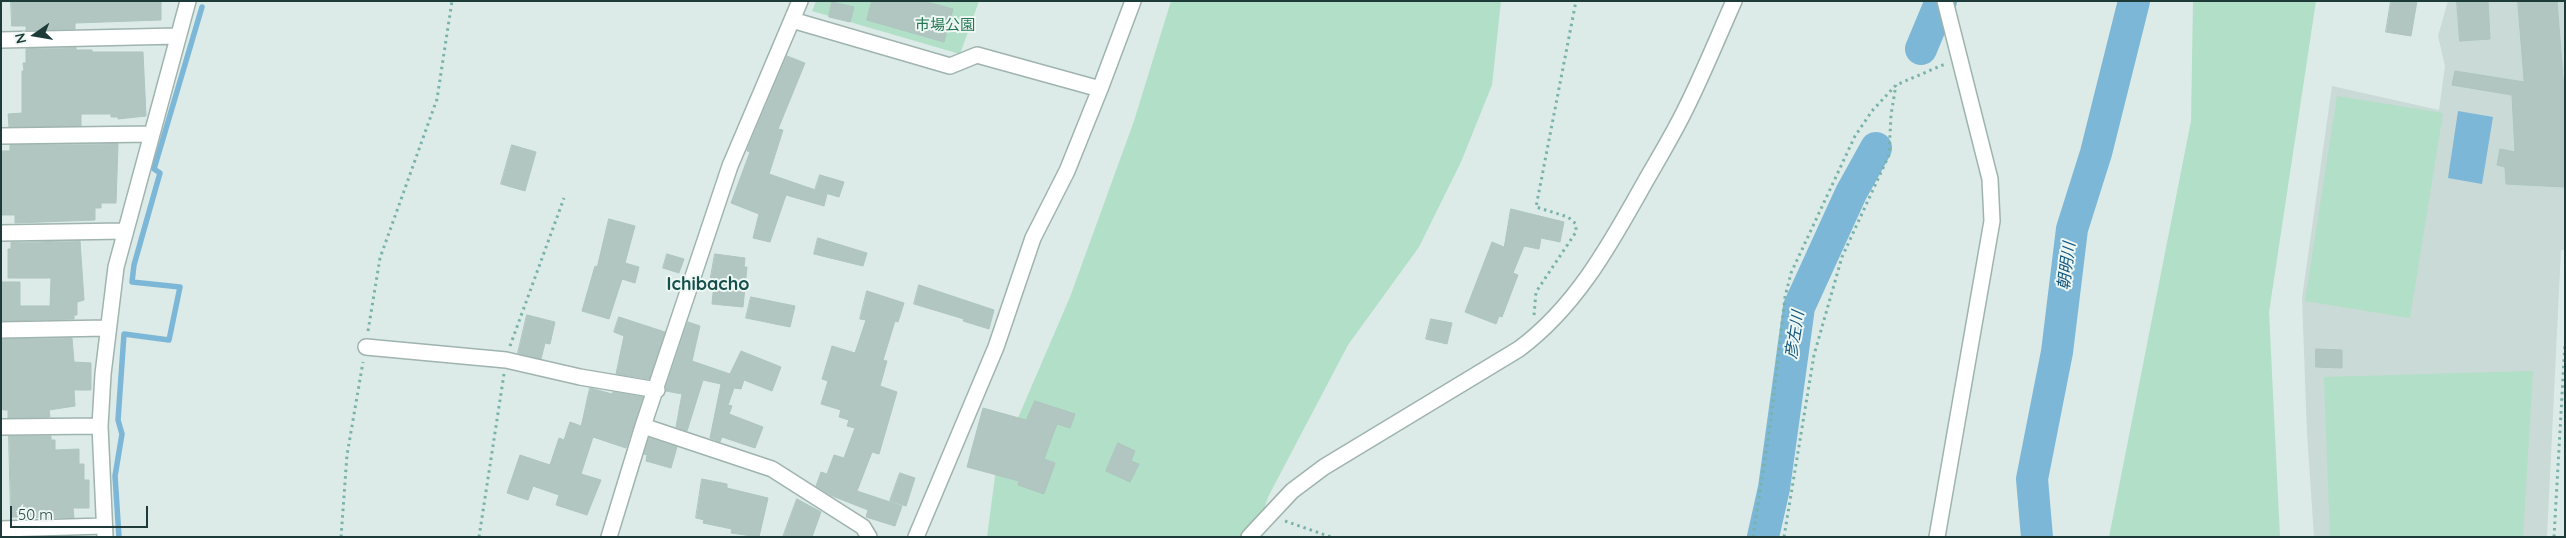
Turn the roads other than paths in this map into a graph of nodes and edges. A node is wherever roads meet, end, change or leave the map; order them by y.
1 (188, 1) edge
2 (800, 1) edge
3 (1133, 1) edge
4 (1734, 1) edge
5 (1946, 6) edge
6 (792, 20) junction
7 (178, 36) junction
8 (1, 40) edge
9 (1100, 90) junction
10 (152, 134) junction
11 (1, 136) edge
12 (124, 231) junction
13 (1, 233) edge
14 (107, 328) junction
15 (1, 330) edge
16 (366, 347) road end
17 (657, 390) junction
18 (100, 426) junction
19 (644, 426) junction
20 (1, 427) edge
21 (1, 529) edge
22 (104, 532) edge
23 (863, 533) edge
24 (610, 537) edge
25 (916, 537) edge
26 (1249, 537) edge
27 (1937, 537) edge

1 - 7 street
2 - 6 street
3 - 9 street
4 - 26 street
5 - 27 street
6 - 9 street
6 - 17 street
7 - 8 street
7 - 10 street
9 - 25 street
10 - 11 street
10 - 12 street
12 - 13 street
12 - 14 street
14 - 15 street
14 - 18 street
16 - 17 street
17 - 19 street
18 - 20 street
18 - 22 street
19 - 23 street
19 - 24 street
21 - 22 street

